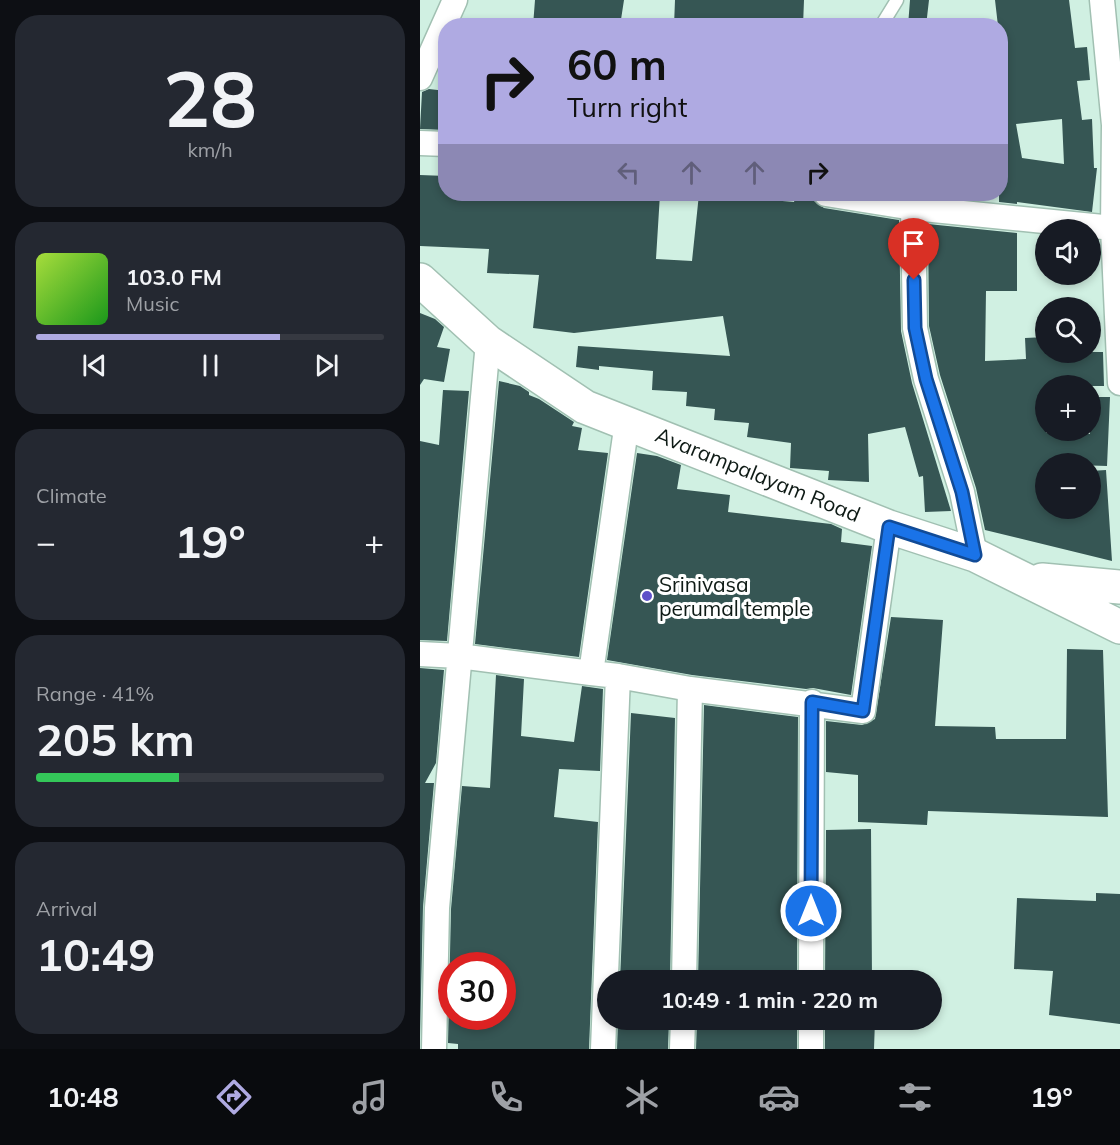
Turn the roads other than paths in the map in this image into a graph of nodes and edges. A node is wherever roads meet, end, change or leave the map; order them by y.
1 (455, 0) edge
2 (897, 0) edge
3 (1102, 0) edge
4 (447, 18) edge
5 (886, 18) edge
6 (438, 38) edge
7 (420, 78) edge
8 (1117, 125) edge
9 (420, 143) edge
10 (438, 144) edge
11 (881, 201) edge
12 (913, 208) junction
13 (1113, 228) junction
14 (420, 280) edge
15 (488, 342) junction
16 (1120, 383) edge
17 (627, 422) junction
18 (889, 527) junction
19 (975, 555) junction
20 (1022, 578) junction
21 (1120, 587) edge
22 (1120, 627) edge
23 (420, 654) edge
24 (459, 656) junction
25 (591, 673) junction
26 (618, 676) junction
27 (690, 689) junction
28 (812, 702) junction
29 (429, 908) edge
30 (684, 970) edge
31 (811, 970) edge
32 (683, 1030) edge
33 (811, 1030) edge
34 (434, 1049) edge
35 (603, 1049) edge
36 (682, 1049) edge
37 (811, 1049) edge

1 - 4 street
2 - 5 lane
3 - 8 street
6 - 7 street
8 - 13 street
9 - 10 street
11 - 12 street
12 - 13 street
12 - 19 street
13 - 16 street
14 - 15 main road, Avarampalayam Road
15 - 17 main road, Avarampalayam Road
15 - 24 street
17 - 18 main road, Avarampalayam Road
17 - 25 street
18 - 19 main road, Avarampalayam Road
18 - 28 street
19 - 20 main road, Avarampalayam Road
20 - 21 main road
20 - 22 main road, Avarampalayam Road
23 - 24 street
24 - 25 street
24 - 29 street
25 - 26 street
26 - 27 street
26 - 35 street
27 - 28 street
27 - 30 street
28 - 31 street
29 - 34 street
32 - 36 street
33 - 37 street

